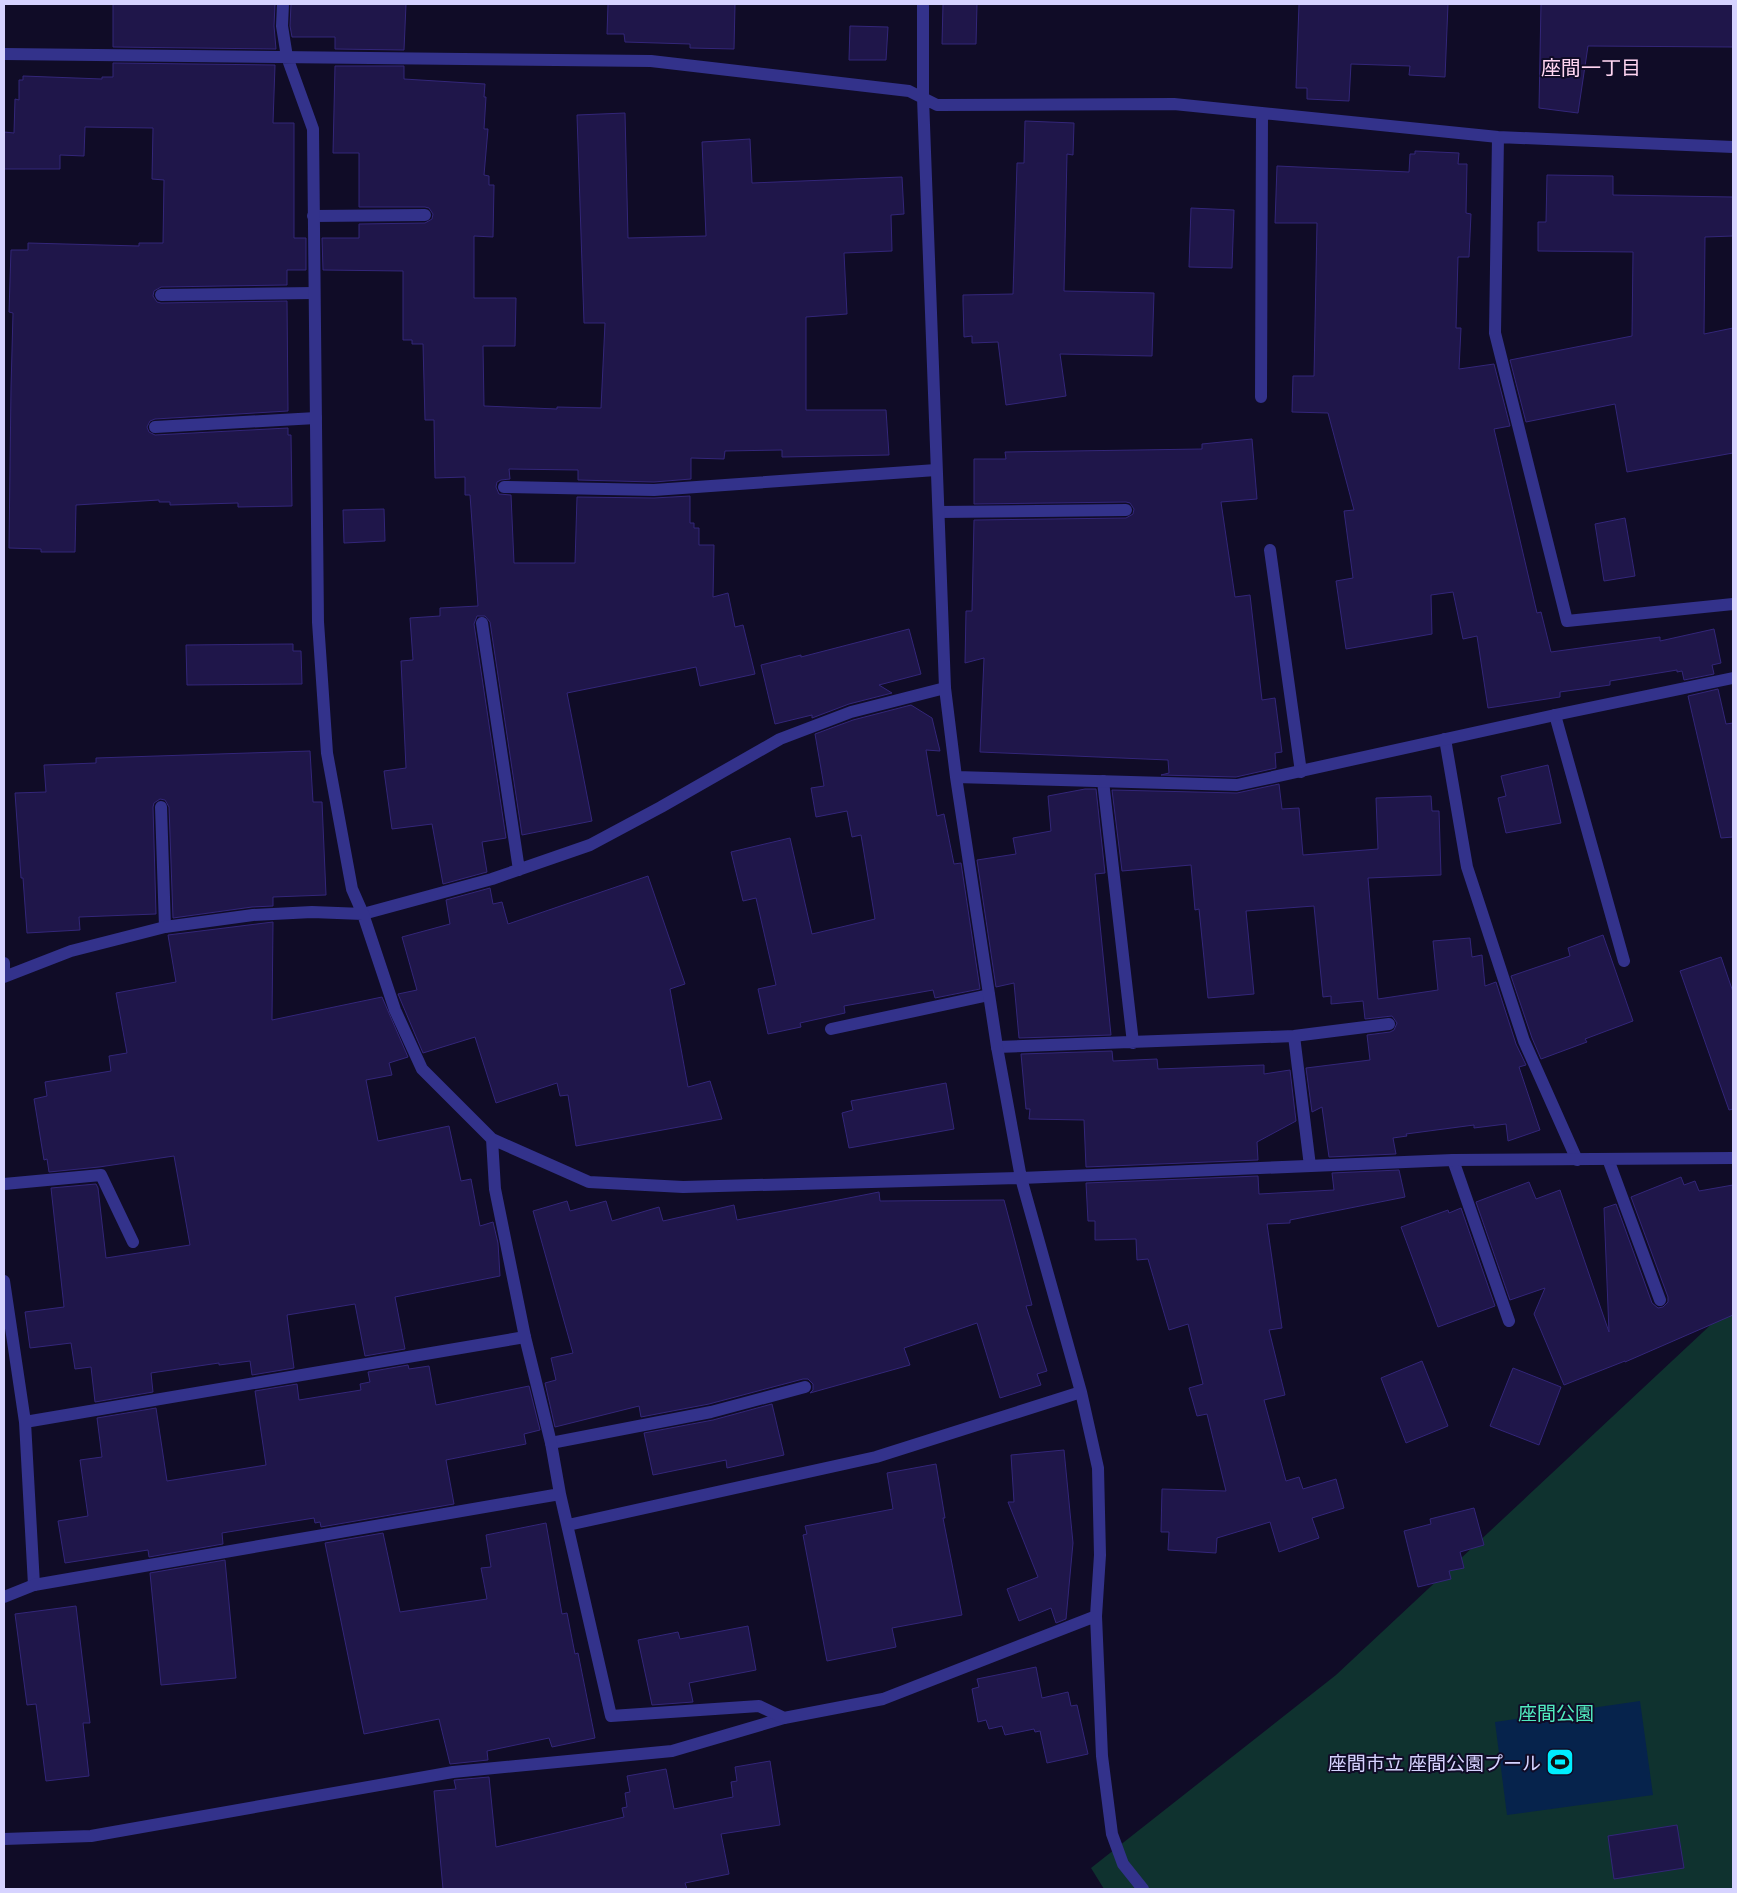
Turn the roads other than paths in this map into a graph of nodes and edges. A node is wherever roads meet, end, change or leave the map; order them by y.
1 (282, 4) edge
2 (923, 4) edge
3 (4, 54) edge
4 (287, 58) junction
5 (923, 98) junction
6 (1262, 113) junction
7 (1498, 137) junction
8 (1733, 147) edge
9 (425, 215) dead end
10 (313, 216) junction
11 (314, 293) junction
12 (161, 295) dead end
13 (1261, 397) dead end
14 (316, 418) junction
15 (155, 427) dead end
16 (936, 470) junction
17 (504, 487) dead end
18 (1126, 510) dead end
19 (939, 512) junction
20 (1270, 550) dead end
21 (1733, 604) edge
22 (482, 623) dead end
23 (1733, 678) edge
24 (945, 688) junction
25 (1555, 715) junction
26 (1444, 740) junction
27 (1300, 772) junction
28 (956, 777) junction
29 (1104, 781) junction
30 (161, 807) dead end
31 (518, 870) junction
32 (363, 914) junction
33 (165, 927) junction
34 (1624, 961) dead end
35 (4, 963) edge
36 (4, 977) edge
37 (990, 995) junction
38 (1389, 1024) dead end
39 (830, 1029) dead end
40 (1294, 1036) junction
41 (1133, 1043) junction
42 (997, 1047) junction
43 (492, 1138) junction
44 (1733, 1158) edge
45 (1453, 1160) junction
46 (1577, 1160) junction
47 (1608, 1160) junction
48 (1310, 1166) junction
49 (1021, 1178) junction
50 (4, 1184) edge
51 (133, 1242) dead end
52 (4, 1282) edge
53 (1660, 1300) dead end
54 (1509, 1321) dead end
55 (525, 1337) junction
56 (805, 1387) dead end
57 (1082, 1392) junction
58 (25, 1422) junction
59 (551, 1443) junction
60 (560, 1494) junction
61 (568, 1525) junction
62 (34, 1585) junction
63 (4, 1597) edge
64 (1096, 1616) junction
65 (784, 1718) junction
66 (4, 1839) edge
67 (1143, 1889) edge

1 - 4 street
2 - 5 street
3 - 4 street
4 - 5 street
4 - 10 street
5 - 6 street
5 - 16 street
6 - 7 street
6 - 13 street
7 - 8 street
7 - 21 street
9 - 10 street
10 - 11 street
11 - 12 street
11 - 14 street
14 - 15 street
14 - 32 street
16 - 17 street
16 - 19 street
18 - 19 street
19 - 24 street
20 - 27 street
22 - 31 street
23 - 25 street
24 - 28 street
24 - 31 street
25 - 26 street
25 - 34 street
26 - 27 street
26 - 46 street
27 - 29 street
28 - 29 street
28 - 37 street
29 - 41 street
30 - 33 street
31 - 32 street
32 - 33 street
32 - 43 street
33 - 36 street
35 - 36 street
37 - 39 street
37 - 42 street
38 - 40 street
40 - 41 street
40 - 48 street
41 - 42 street
42 - 49 street
43 - 49 street
43 - 55 street
44 - 47 street
45 - 46 street
45 - 48 street
45 - 54 street
46 - 47 street
47 - 53 street
48 - 49 street
49 - 57 street
50 - 51 street
52 - 58 street
55 - 58 street
55 - 59 street
56 - 59 street
57 - 61 street
57 - 64 street
58 - 62 street
59 - 60 street
60 - 61 street
60 - 62 street
61 - 65 street
62 - 63 street
64 - 65 street
64 - 67 street
65 - 66 street

